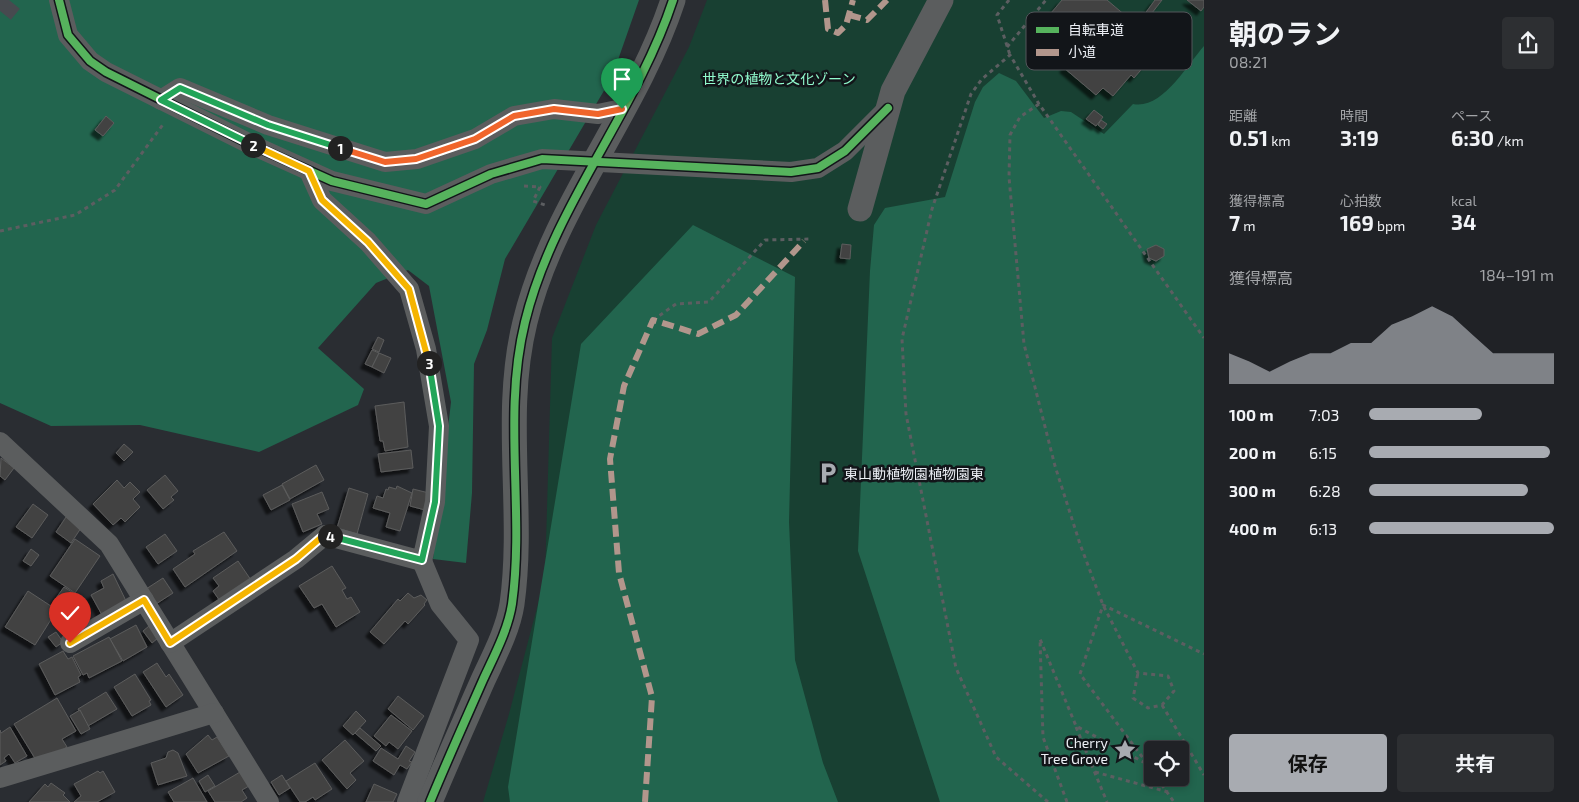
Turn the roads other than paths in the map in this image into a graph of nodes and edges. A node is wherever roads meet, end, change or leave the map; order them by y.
1 (59, 0) edge
2 (672, 0) edge
3 (940, 0) edge
4 (168, 103) junction
5 (888, 108) junction
6 (622, 109) junction
7 (309, 171) junction
8 (860, 209) dead end
9 (0, 442) edge
10 (422, 560) junction
11 (144, 600) junction
12 (70, 643) dead end
13 (170, 643) junction
14 (214, 713) junction
15 (0, 778) edge
16 (269, 802) edge
17 (407, 802) edge
18 (430, 802) edge

1 - 4 street
2 - 6 street
3 - 5 street
4 - 6 street
4 - 7 street
5 - 7 street
5 - 8 street
6 - 18 street
7 - 10 street
9 - 11 street
10 - 13 street
10 - 17 street
11 - 12 street
11 - 13 street
13 - 14 street
14 - 15 street
14 - 16 street

